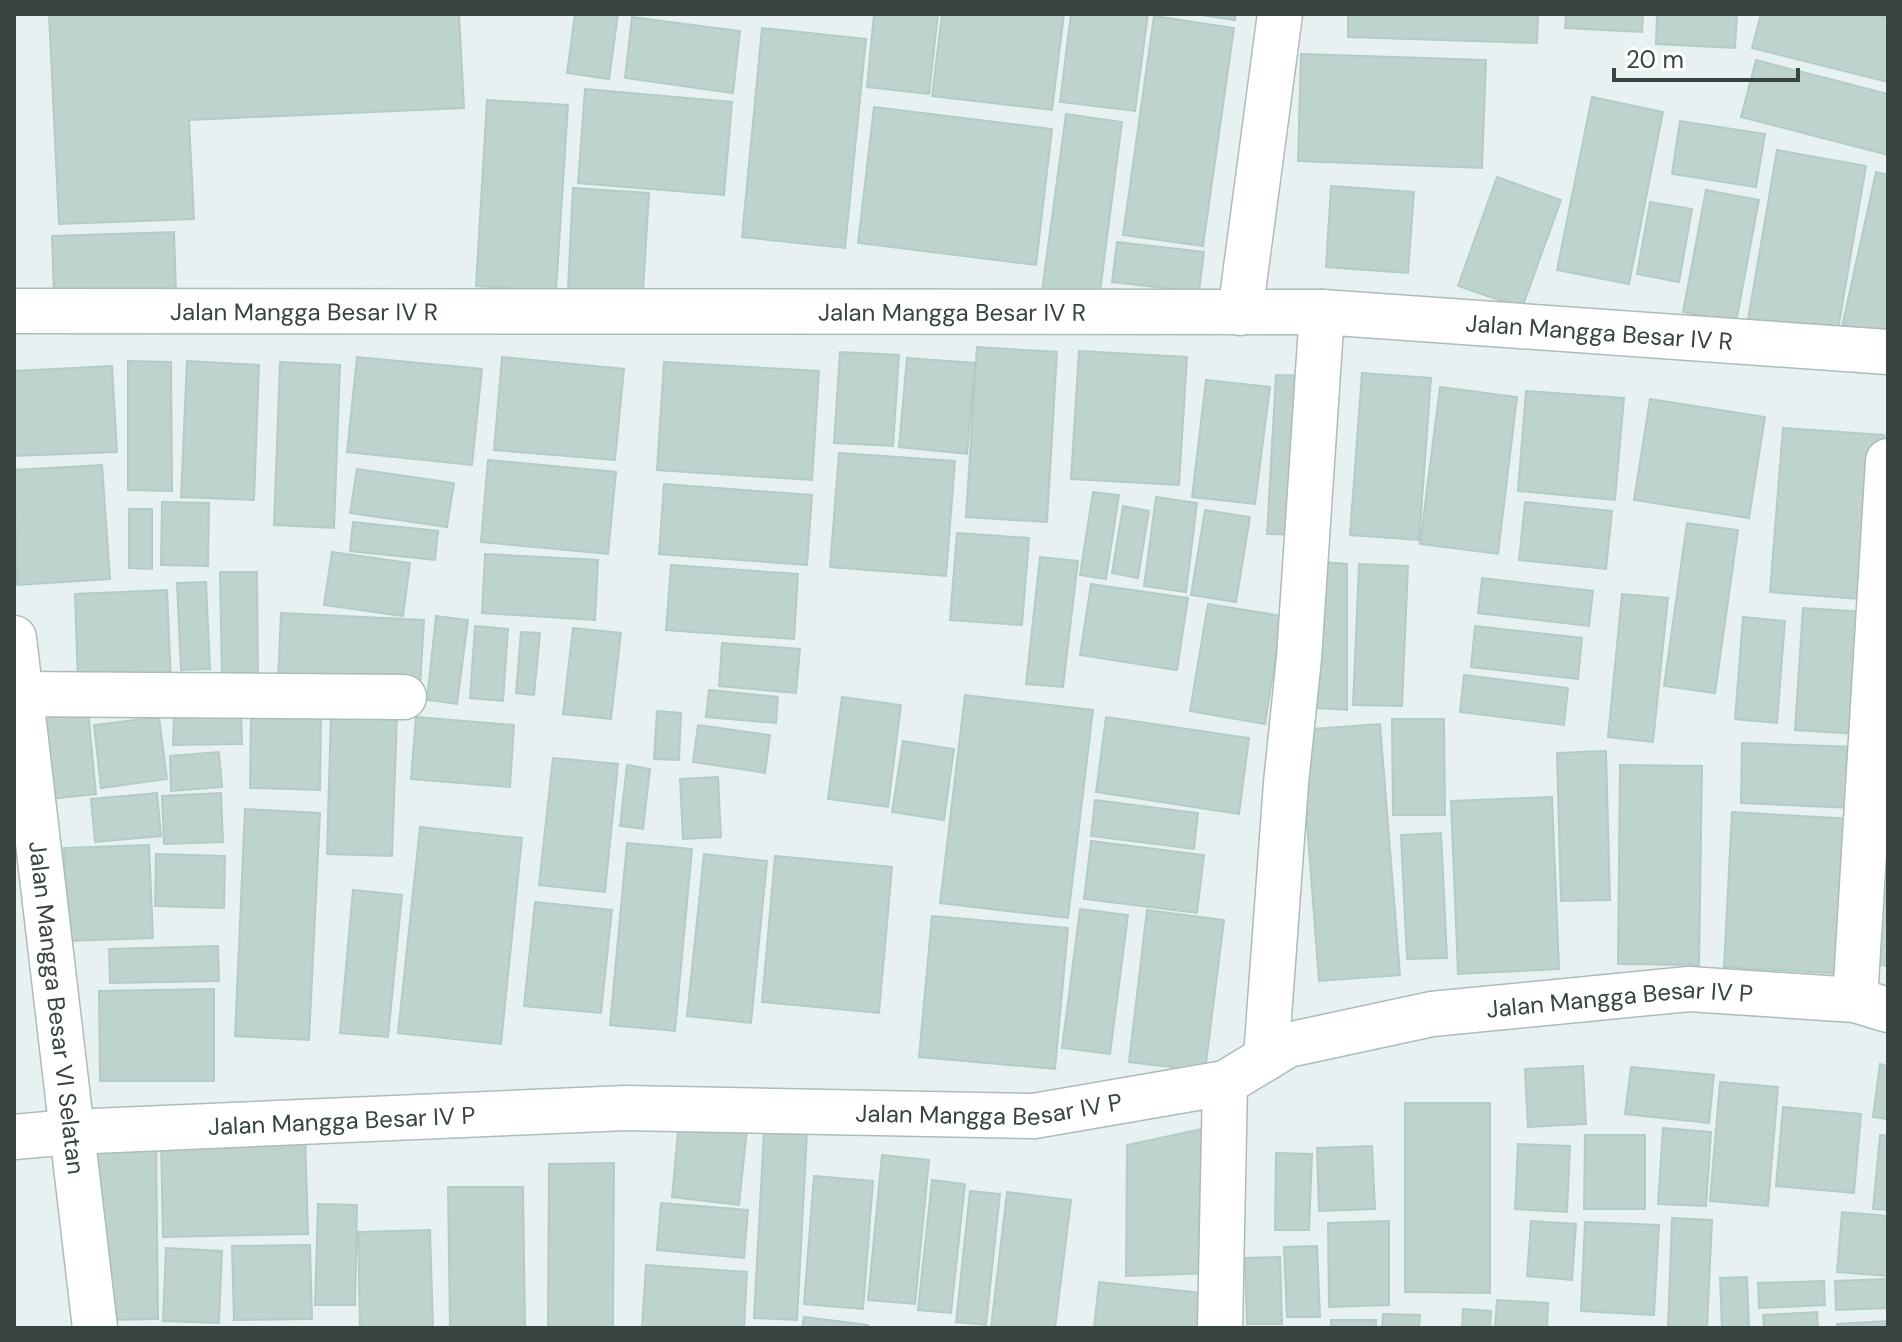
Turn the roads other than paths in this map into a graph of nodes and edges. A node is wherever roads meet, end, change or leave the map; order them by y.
1 (1280, 14) edge
2 (14, 311) edge
3 (1322, 312) junction
4 (1240, 313) junction
5 (1888, 352) edge
6 (1888, 461) edge
7 (14, 638) edge
8 (18, 694) edge
9 (404, 697) dead end
10 (1871, 1005) edge
11 (1266, 1058) junction
12 (1225, 1083) junction
13 (70, 1132) junction
14 (14, 1137) edge
15 (95, 1328) edge
16 (1220, 1328) edge

1 - 4 street
2 - 4 street, Jalan Mangga Besar IV R
3 - 4 street, Jalan Mangga Besar IV R
3 - 5 street, Jalan Mangga Besar IV R
3 - 11 street
6 - 10 street
7 - 8 street, Jalan Mangga Besar VI Selatan
8 - 9 street
8 - 13 street, Jalan Mangga Besar VI Selatan
10 - 11 street, Jalan Mangga Besar IV P
11 - 12 street, Jalan Mangga Besar IV P
12 - 13 street, Jalan Mangga Besar IV P
12 - 16 street
13 - 14 street, Jalan Mangga Besar IV P
13 - 15 street, Jalan Mangga Besar VI Selatan

